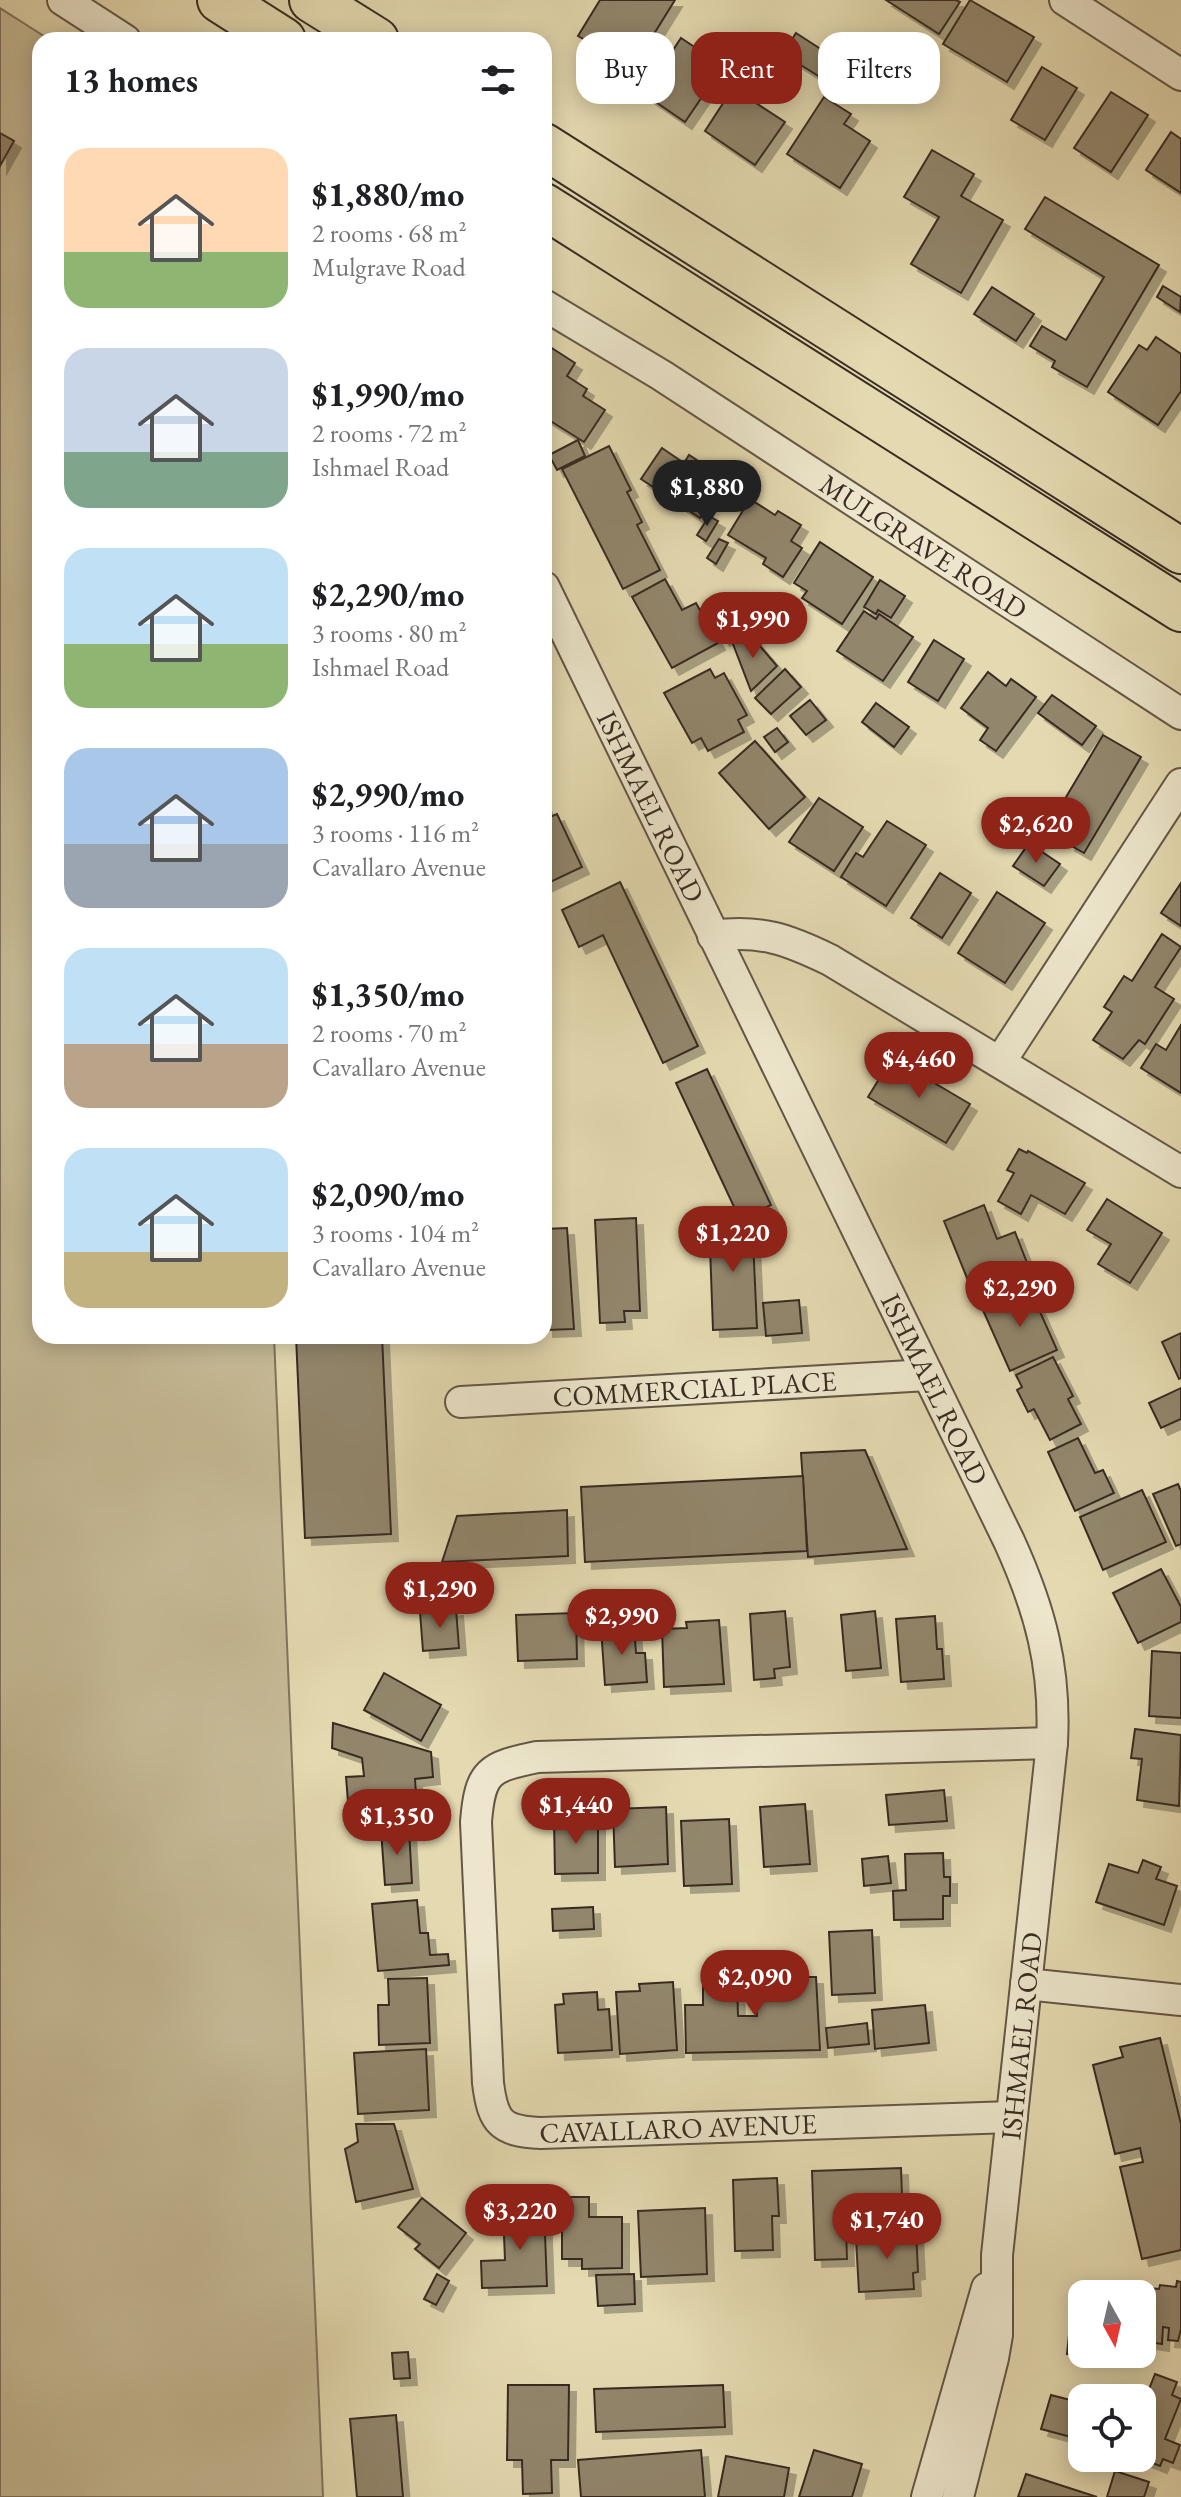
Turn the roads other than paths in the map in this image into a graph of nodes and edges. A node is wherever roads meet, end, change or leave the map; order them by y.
1 (63, 0) edge
2 (220, 0) edge
3 (312, 0) edge
4 (1065, 0) edge
5 (113, 32) edge
6 (270, 32) edge
7 (363, 32) edge
8 (1181, 75) edge
9 (552, 151) edge
10 (552, 211) edge
11 (552, 310) edge
12 (1181, 551) edge
13 (552, 604) edge
14 (1181, 609) edge
15 (1181, 714) edge
16 (1181, 784) edge
17 (713, 936) junction
18 (1000, 1062) junction
19 (1181, 1172) edge
20 (928, 1375) junction
21 (461, 1402) dead end
22 (1052, 1743) junction
23 (1026, 1984) junction
24 (1181, 2000) edge
25 (1012, 2117) junction
26 (997, 2255) junction
27 (927, 2497) edge
28 (958, 2497) edge

1 - 5 street
2 - 6 main road
3 - 7 main road
4 - 8 street
9 - 12 main road
10 - 14 main road
11 - 15 street, MULGRAVE ROAD
13 - 17 street, ISHMAEL ROAD
16 - 18 street
17 - 18 street
17 - 20 street, ISHMAEL ROAD
18 - 19 street
20 - 21 street, COMMERCIAL PLACE
20 - 22 street, ISHMAEL ROAD
22 - 23 street, ISHMAEL ROAD
22 - 25 street, CAVALLARO AVENUE
23 - 24 street
23 - 25 street, ISHMAEL ROAD
25 - 26 street, ISHMAEL ROAD
26 - 27 street, ISHMAEL ROAD
26 - 28 street, ISHMAEL ROAD

